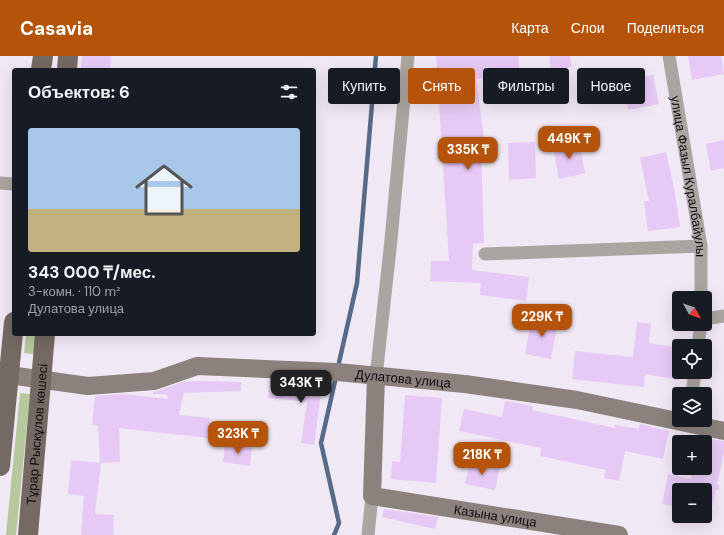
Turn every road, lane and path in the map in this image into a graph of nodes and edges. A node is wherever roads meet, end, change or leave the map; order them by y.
1 (43, 56) edge
2 (68, 56) edge
3 (408, 56) edge
4 (669, 56) edge
5 (41, 68) edge
6 (67, 68) edge
7 (0, 183) edge
8 (12, 184) edge
9 (701, 246) junction
10 (485, 254) dead end
11 (701, 291) edge
12 (724, 316) edge
13 (712, 318) edge
14 (9, 327) edge
15 (45, 336) edge
16 (9, 375) junction
17 (376, 377) junction
18 (41, 380) junction
19 (672, 419) edge
20 (708, 427) edge
21 (724, 431) edge
22 (0, 466) edge
23 (372, 496) junction
24 (28, 535) edge
25 (368, 535) edge
26 (619, 535) edge

1 - 5 main road
2 - 6 main road
3 - 17 street
4 - 9 street, улица Фазыл Куралбайулы
7 - 8 street
9 - 10 street
9 - 11 street, улица Фазыл Куралбайулы
12 - 13 street
14 - 16 main road
15 - 18 main road, Тұрар Рыскұлов көшесі
16 - 18 street, Дулатова улица
16 - 22 main road
17 - 18 street, Дулатова улица
17 - 19 street, Дулатова улица
17 - 23 street
18 - 24 main road, Тұрар Рыскұлов көшесі
20 - 21 street, Дулатова улица
23 - 25 street
23 - 26 street, Казына улица

